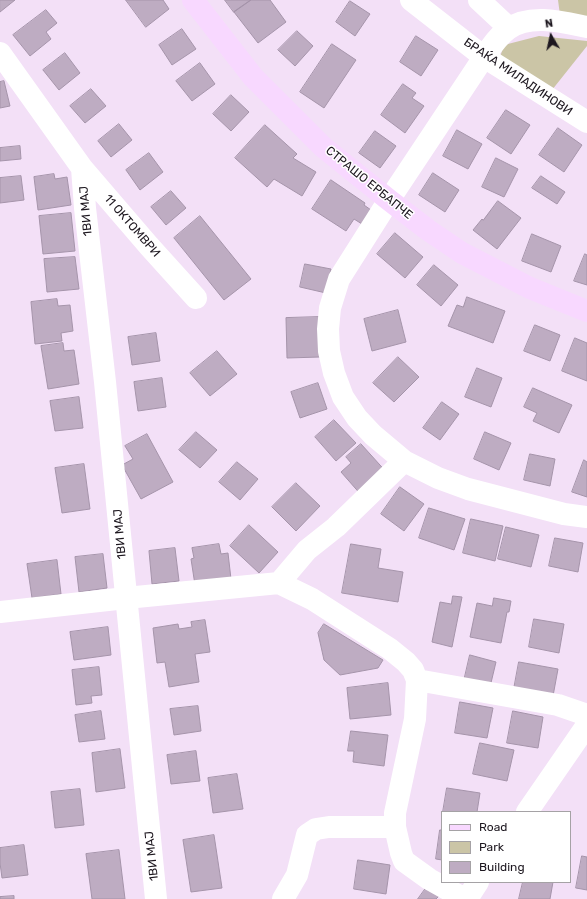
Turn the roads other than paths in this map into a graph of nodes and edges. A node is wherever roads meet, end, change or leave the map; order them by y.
1 (193, 0) edge
2 (411, 0) edge
3 (479, 0) edge
4 (587, 27) edge
5 (509, 28) junction
6 (0, 54) edge
7 (484, 57) junction
8 (587, 122) edge
9 (82, 168) junction
10 (389, 200) junction
11 (196, 298) dead end
12 (587, 311) edge
13 (404, 461) junction
14 (587, 517) edge
15 (279, 583) junction
16 (126, 598) junction
17 (0, 612) edge
18 (417, 680) junction
19 (587, 715) edge
20 (587, 725) edge
21 (528, 811) edge
22 (395, 826) junction
23 (477, 883) edge
24 (156, 899) edge
25 (283, 899) edge
26 (466, 899) edge

1 - 10 main road, СТРАШО ЕРБАПЧЕ
2 - 7 street, БРАЌА МИЛАДИНОВИ
3 - 5 street
4 - 5 street
5 - 7 street
6 - 9 street, 11 ОКТОМВРИ
7 - 8 street, БРАЌА МИЛАДИНОВИ
7 - 10 street
9 - 11 street, 11 ОКТОМВРИ
9 - 16 street, 1ВИ МАЈ
10 - 12 main road, СТРАШО ЕРБАПЧЕ
10 - 13 street
13 - 14 street
13 - 15 street
15 - 16 street
15 - 18 street
16 - 17 street
16 - 24 street, 1ВИ МАЈ
18 - 19 street
18 - 22 street
20 - 21 street
22 - 25 street
22 - 26 street
23 - 26 street

